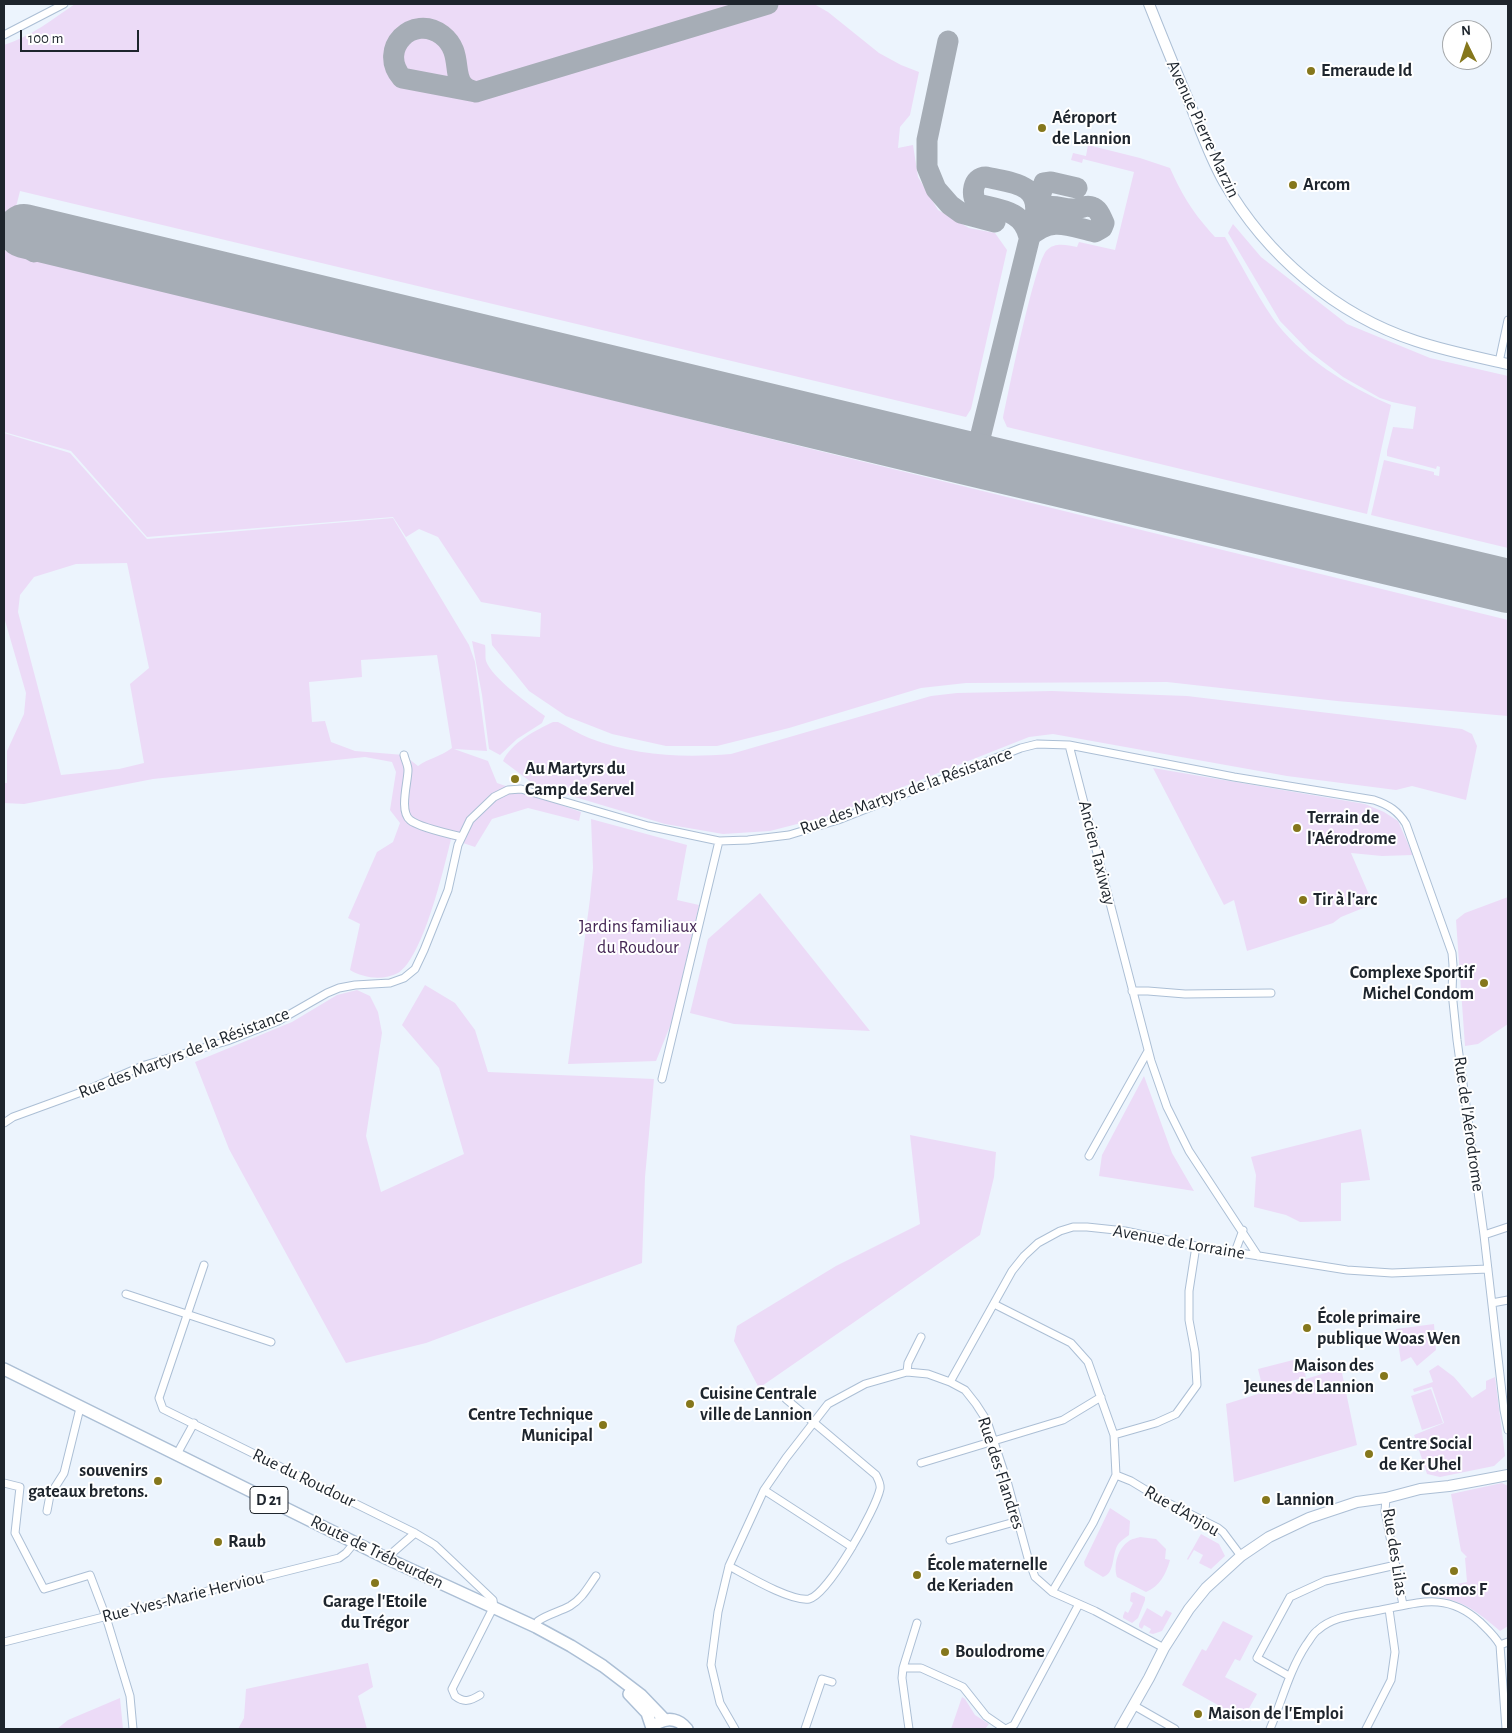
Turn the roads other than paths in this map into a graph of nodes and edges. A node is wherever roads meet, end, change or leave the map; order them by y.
1 (64, 4) edge
2 (1149, 4) edge
3 (4, 35) edge
4 (1508, 320) edge
5 (1504, 363) edge
6 (1069, 745) junction
7 (404, 755) dead end
8 (1406, 824) joint
9 (462, 837) junction
10 (719, 841) junction
11 (1132, 991) junction
12 (1271, 993) dead end
13 (1148, 1051) junction
14 (662, 1080) dead end
15 (4, 1123) edge
16 (1088, 1156) dead end
17 (1508, 1227) edge
18 (1243, 1230) junction
19 (1484, 1235) junction
20 (1196, 1246) junction
21 (1235, 1252) junction
22 (1258, 1256) junction
23 (204, 1265) dead end
24 (1488, 1269) junction
25 (126, 1294) dead end
26 (1508, 1300) edge
27 (994, 1304) junction
28 (1492, 1304) junction
29 (188, 1315) junction
30 (921, 1337) dead end
31 (271, 1342) dead end
32 (4, 1369) edge
33 (907, 1372) junction
34 (950, 1382) junction
35 (1101, 1397) junction
36 (786, 1399) dead end
37 (80, 1408) junction
38 (814, 1422) junction
39 (194, 1423) junction
40 (1508, 1430) edge
41 (1114, 1435) junction
42 (994, 1440) junction
43 (178, 1454) junction
44 (921, 1463) dead end
45 (1508, 1473) edge
46 (1116, 1475) junction
47 (4, 1483) edge
48 (764, 1490) junction
49 (1386, 1498) junction
50 (47, 1510) dead end
51 (1018, 1521) junction
52 (415, 1533) junction
53 (950, 1540) dead end
54 (355, 1542) junction
55 (852, 1547) junction
56 (1241, 1556) junction
57 (388, 1559) junction
58 (1396, 1565) junction
59 (729, 1566) junction
60 (596, 1576) dead end
61 (1052, 1592) junction
62 (1079, 1604) junction
63 (1403, 1605) junction
64 (494, 1608) junction
65 (1389, 1609) junction
66 (106, 1617) junction
67 (917, 1622) dead end
68 (536, 1627) junction
69 (4, 1642) edge
70 (1508, 1642) edge
71 (1500, 1645) junction
72 (1164, 1648) junction
73 (903, 1668) junction
74 (1289, 1676) junction
75 (832, 1682) dead end
76 (480, 1695) dead end
77 (1133, 1705) junction
78 (665, 1720) junction
79 (133, 1729) edge
80 (652, 1729) edge
81 (687, 1729) edge
82 (735, 1729) edge
83 (805, 1729) edge
84 (909, 1729) edge
85 (1005, 1729) edge
86 (1120, 1729) edge
87 (1175, 1729) edge
88 (1270, 1729) edge
89 (1366, 1729) edge
90 (1506, 1729) edge

1 - 3 street
2 - 5 main road, Avenue Pierre Marzin
4 - 5 street
6 - 8 street, Rue des Martyrs de la Résistance
6 - 10 street, Rue des Martyrs de la Résistance
6 - 11 street, Ancien Taxiway
7 - 9 street
8 - 19 street, Rue de l'Aérodrome
9 - 10 street, Rue des Martyrs de la Résistance
9 - 15 street, Rue des Martyrs de la Résistance
10 - 14 street
11 - 12 street
11 - 13 street, Ancien Taxiway
13 - 16 street
13 - 18 street, Ancien Taxiway
17 - 19 street
18 - 21 street
18 - 22 street, Ancien Taxiway
19 - 24 street, Rue de l'Aérodrome
20 - 21 street, Avenue de Lorraine
20 - 27 street, Avenue de Lorraine
20 - 41 street
21 - 22 street, Avenue de Lorraine
22 - 24 street, Avenue de Lorraine
23 - 29 street, Rue du Roudour
24 - 28 street, Rue de l'Aérodrome
25 - 29 street
26 - 28 street
27 - 34 street, Avenue de Lorraine
27 - 35 street
28 - 40 street, Rue de l'Aérodrome
29 - 31 street
29 - 39 street, Rue du Roudour
30 - 33 street
32 - 37 main road, Route de Trébeurden / D 21
33 - 34 street, Rue des Flandres
33 - 38 street
34 - 42 street, Rue des Flandres
35 - 41 street
35 - 42 street
36 - 38 street
37 - 43 main road, Route de Trébeurden / D 21
37 - 50 street
38 - 48 street
38 - 55 street
39 - 43 street
39 - 52 street, Rue du Roudour
41 - 46 street
42 - 44 street
42 - 51 street, Rue des Flandres
43 - 54 main road, Route de Trébeurden / D 21
45 - 49 main road
46 - 56 street, Rue d'Anjou
46 - 61 street
47 - 66 street
48 - 55 street
48 - 59 street
49 - 56 main road
49 - 58 street, Rue des Lilas
51 - 53 street
51 - 61 street, Rue des Flandres
52 - 57 street
52 - 64 street, Rue du Roudour
54 - 57 main road, Route de Trébeurden / D 21
54 - 66 street, Rue Yves-Marie Herviou
55 - 59 street
56 - 72 main road
57 - 64 main road, Route de Trébeurden / D 21
58 - 63 street, Rue des Lilas
58 - 74 street
59 - 82 street
60 - 68 street
61 - 62 street, Rue des Flandres
62 - 72 street, Rue des Flandres
62 - 85 street
63 - 65 street
63 - 71 street
64 - 68 main road, Route de Trébeurden / D 21
64 - 76 street
65 - 74 street
65 - 89 street
66 - 69 street, Rue Yves-Marie Herviou
66 - 79 street
67 - 73 street
68 - 78 main road, Route de Trébeurden / D 21
68 - 80 main road, Route de Trébeurden / D 21
70 - 71 street
71 - 90 street
72 - 77 main road
73 - 84 street
73 - 85 street
74 - 88 street
75 - 83 street
77 - 86 main road
77 - 87 street
78 - 80 main road
78 - 81 main road

